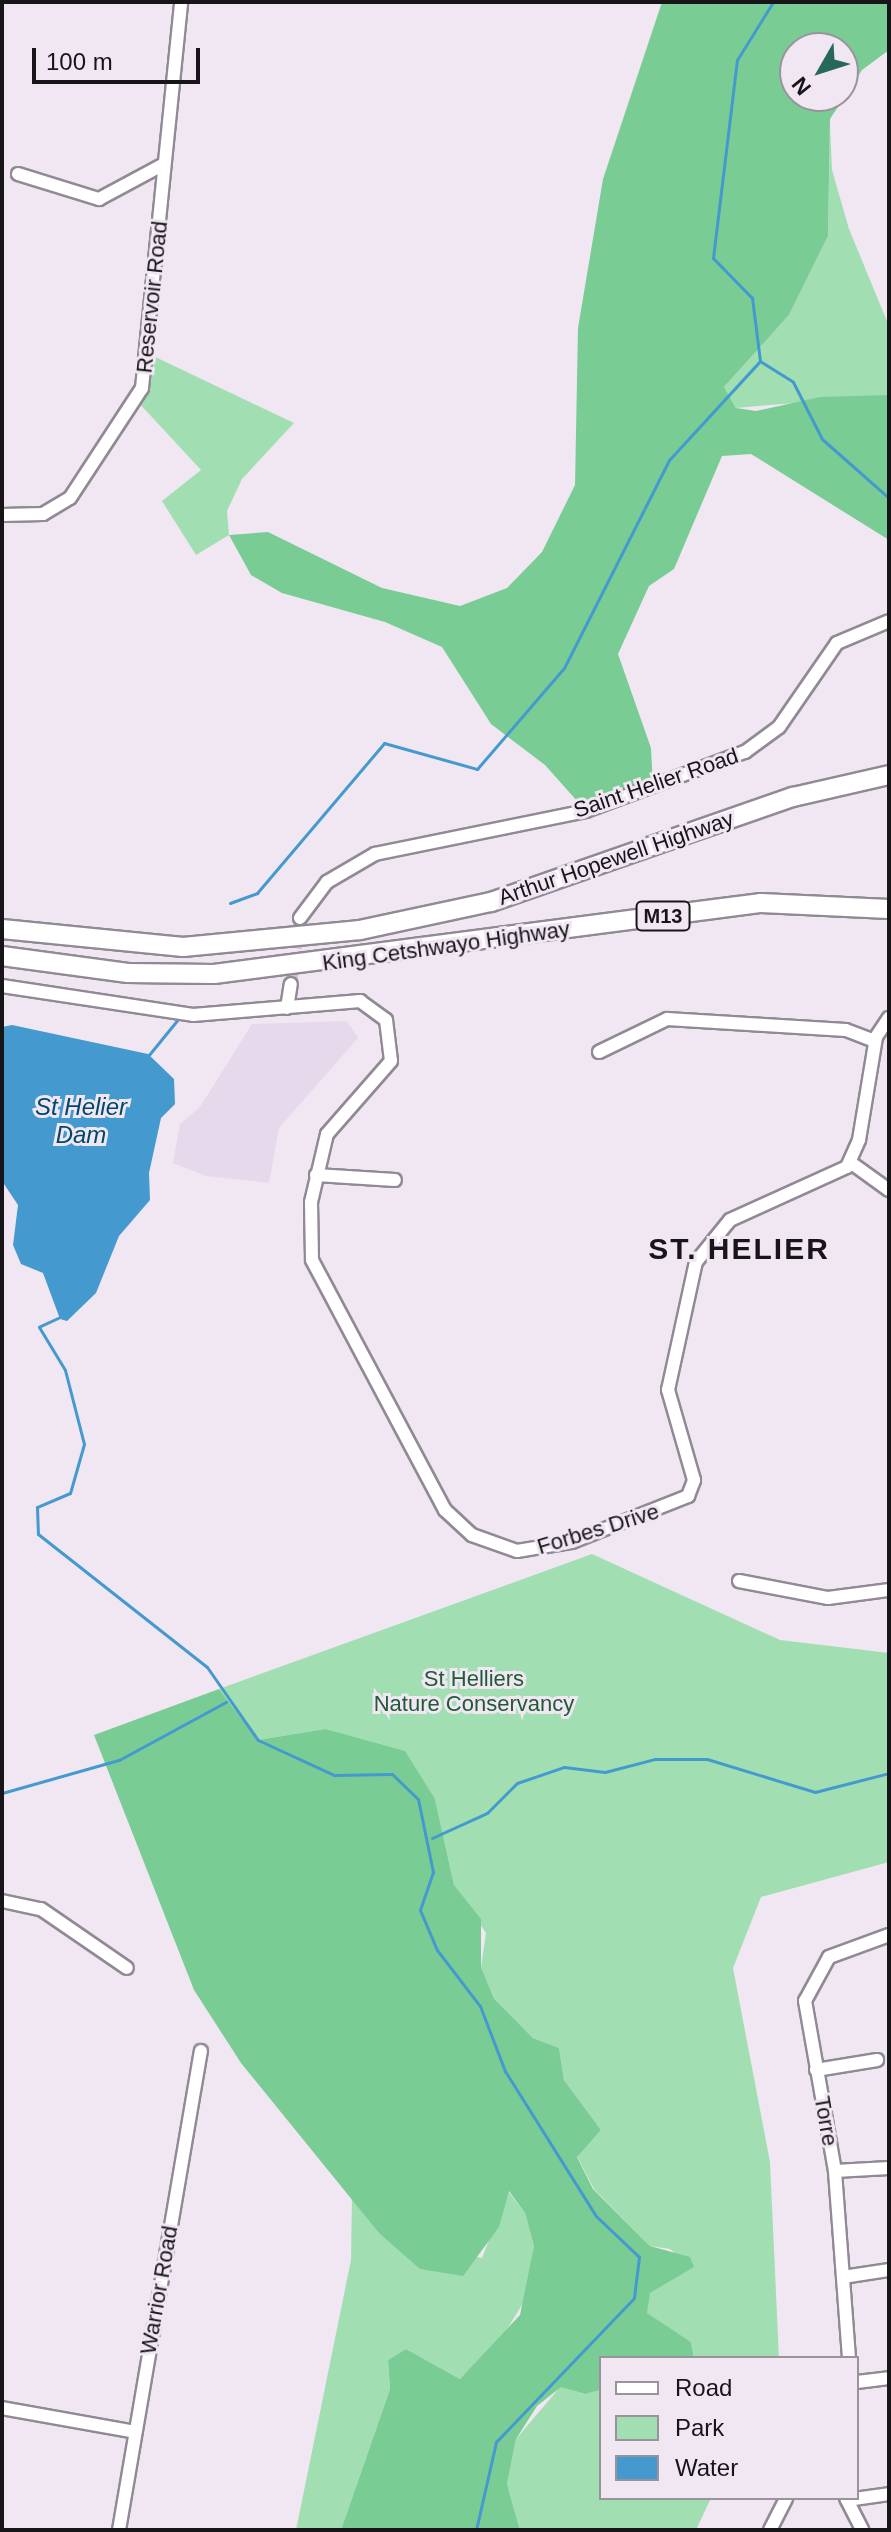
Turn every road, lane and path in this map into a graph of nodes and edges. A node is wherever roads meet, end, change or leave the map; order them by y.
1 (181, 2) edge
2 (164, 164) junction
3 (18, 174) dead end
4 (2, 515) edge
5 (889, 621) edge
6 (889, 775) edge
7 (889, 909) edge
8 (439, 915) joint
9 (300, 918) tunnel mouth
10 (2, 929) edge
11 (2, 956) edge
12 (291, 984) tunnel mouth
13 (2, 986) edge
14 (287, 1008) junction
15 (889, 1018) edge
16 (875, 1041) junction
17 (599, 1052) dead end
18 (850, 1162) junction
19 (316, 1175) junction
20 (395, 1180) dead end
21 (889, 1190) edge
22 (739, 1581) dead end
23 (889, 1590) edge
24 (2, 1901) edge
25 (889, 1935) edge
26 (127, 1968) dead end
27 (201, 2051) dead end
28 (877, 2060) dead end
29 (816, 2070) junction
30 (889, 2168) edge
31 (835, 2171) junction
32 (889, 2270) edge
33 (843, 2277) junction
34 (849, 2356) edge
35 (889, 2378) edge
36 (859, 2382) edge
37 (2, 2408) edge
38 (135, 2432) junction
39 (889, 2494) edge
40 (859, 2498) edge
41 (785, 2500) edge
42 (851, 2500) edge
43 (119, 2530) edge
44 (770, 2530) edge
45 (862, 2530) edge

1 - 2 street, Reservoir Road
2 - 3 street
2 - 4 street, Reservoir Road
5 - 9 street, Saint Helier Road
6 - 8 highway, Arthur Hopewell Highway
7 - 11 highway, King Cetshwayo Highway / M13
8 - 10 highway, King Cetshwayo Highway
12 - 14 street
13 - 14 street
14 - 19 street, Forbes Drive
15 - 16 street
16 - 17 street
16 - 18 street
18 - 19 street, Forbes Drive
18 - 21 street
19 - 20 street
22 - 23 street
24 - 26 street
25 - 29 street, Torre
27 - 38 street, Warrior Road
28 - 29 street
29 - 31 street, Torre
30 - 31 street
31 - 33 street, Torre
32 - 33 street
33 - 34 street, Torre
35 - 36 street
37 - 38 street
38 - 43 street, Warrior Road
39 - 40 street
41 - 44 street
42 - 45 street

